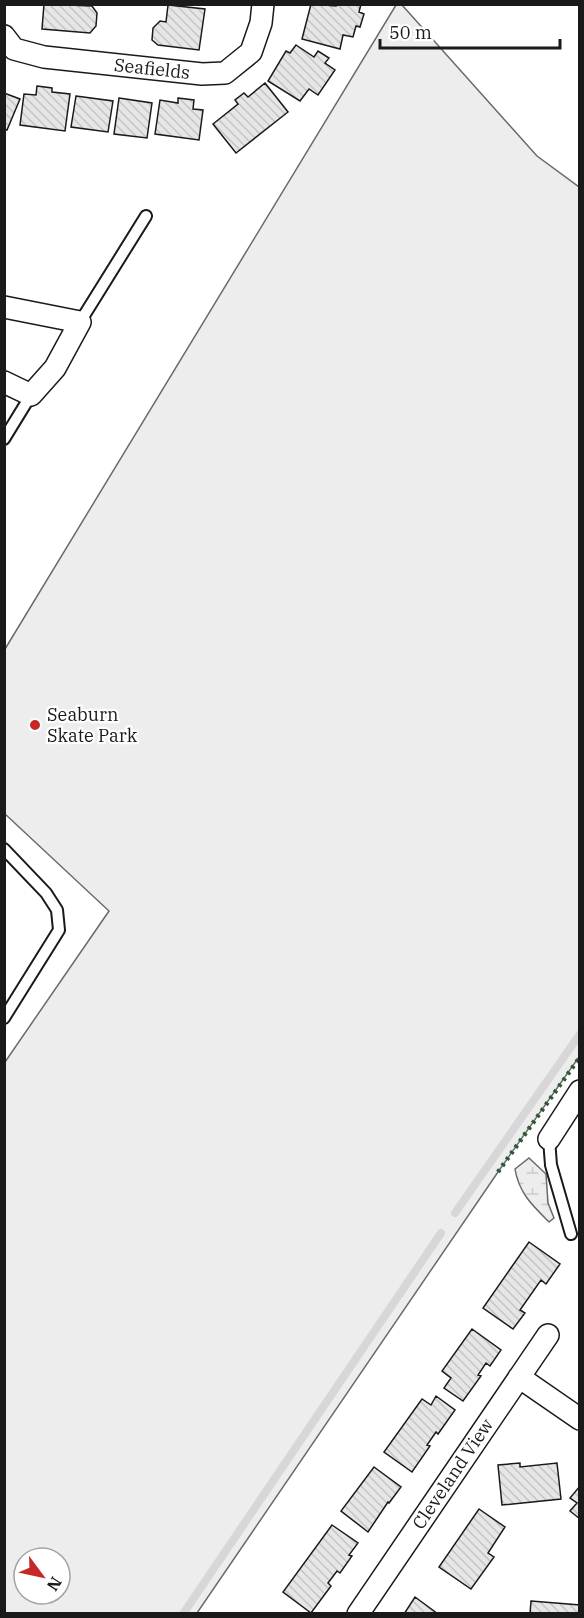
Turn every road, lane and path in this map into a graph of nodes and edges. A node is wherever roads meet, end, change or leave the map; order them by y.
1 (263, 4) edge
2 (4, 36) edge
3 (146, 216) dead end
4 (4, 307) edge
5 (80, 321) junction
6 (4, 382) edge
7 (31, 395) junction
8 (4, 439) edge
9 (4, 849) edge
10 (4, 1018) edge
11 (579, 1091) edge
12 (549, 1139) joint
13 (571, 1234) dead end
14 (548, 1335) dead end
15 (519, 1377) junction
16 (579, 1419) edge
17 (358, 1614) edge

1 - 2 street, Seafields
3 - 5 lane
4 - 5 street
5 - 7 street
6 - 7 street
7 - 8 lane
9 - 10 lane
11 - 12 street
12 - 13 lane
14 - 15 street, Cleveland View
15 - 16 street
15 - 17 street, Cleveland View

